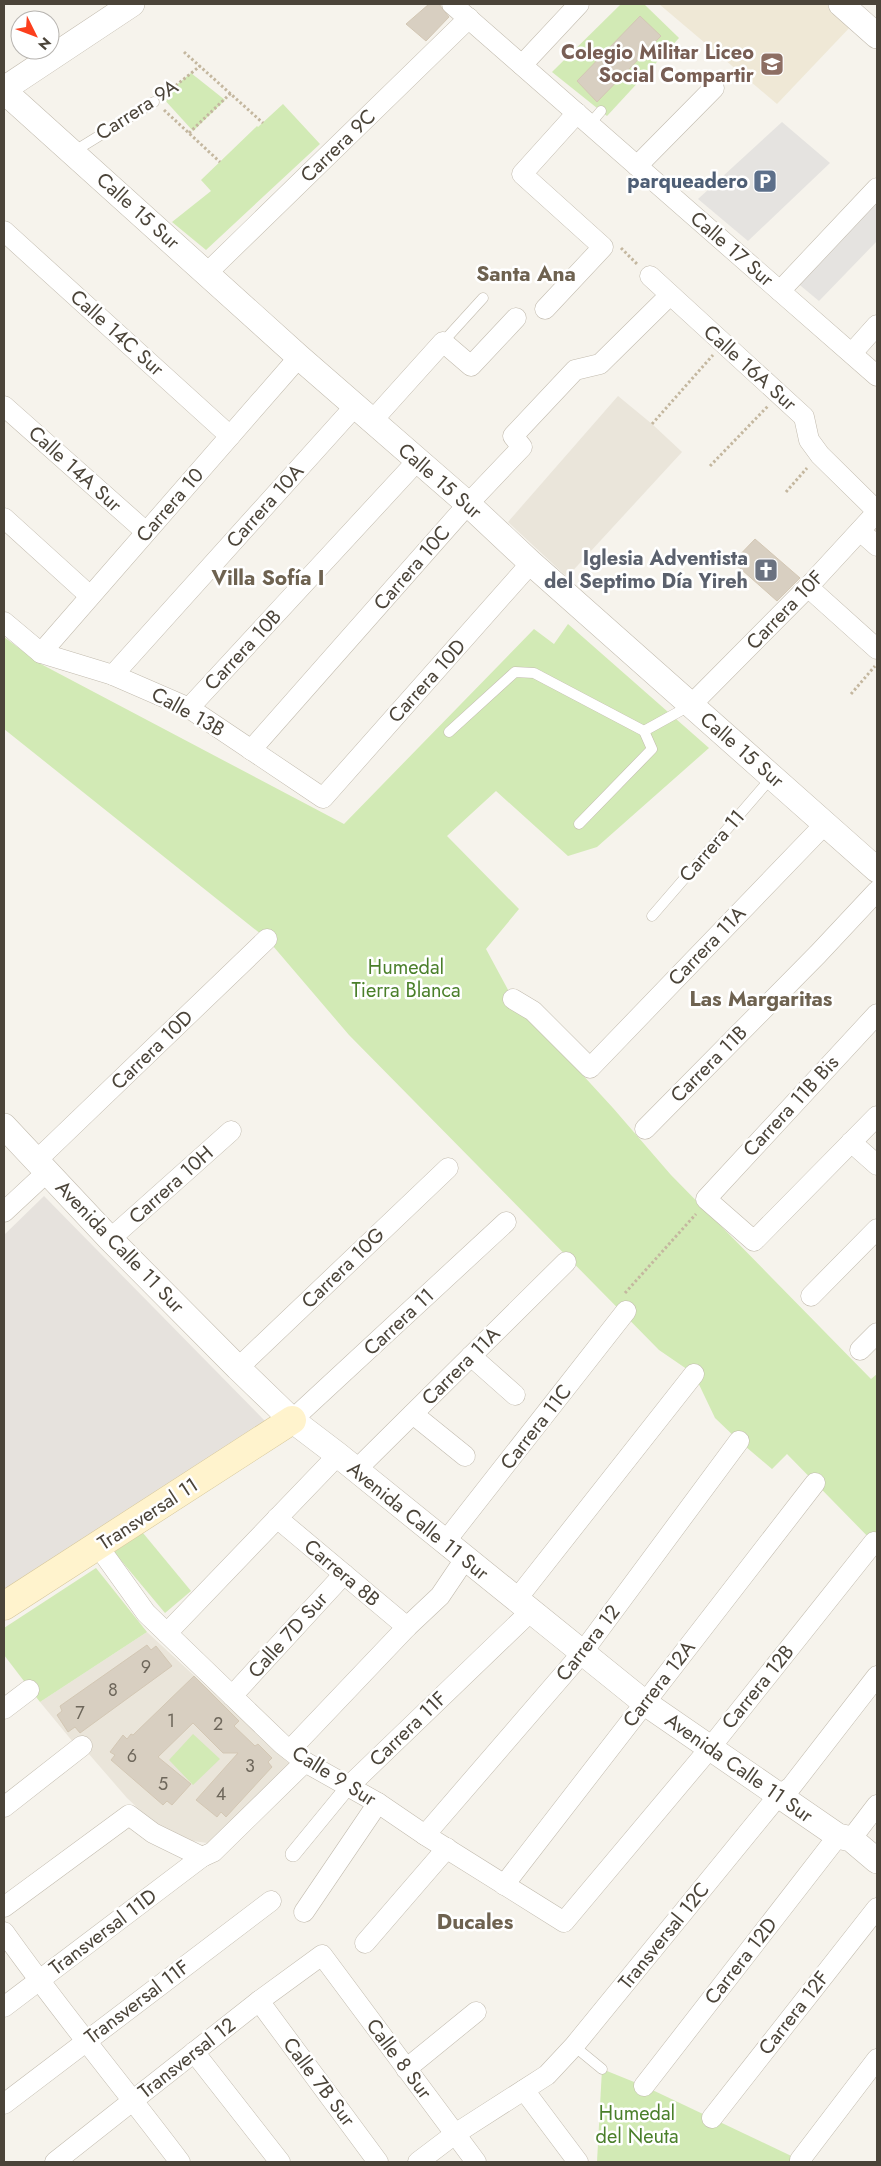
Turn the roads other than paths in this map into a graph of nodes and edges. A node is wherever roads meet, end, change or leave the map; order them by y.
1 (132, 4) edge
2 (452, 4) edge
3 (579, 4) edge
4 (841, 4) edge
5 (469, 18) junction
6 (877, 36) edge
7 (522, 65) junction
8 (714, 88) dead end
9 (4, 90) edge
10 (154, 102) road end
11 (589, 116) junction
12 (73, 152) junction
13 (637, 166) junction
14 (877, 188) edge
15 (4, 230) edge
16 (207, 273) junction
17 (650, 276) road end
18 (780, 291) junction
19 (670, 295) junction
20 (483, 298) dead end
21 (545, 308) dead end
22 (516, 318) dead end
23 (877, 325) edge
24 (443, 342) junction
25 (852, 353) junction
26 (299, 357) junction
27 (877, 376) edge
28 (4, 406) edge
29 (364, 413) junction
30 (230, 436) junction
31 (418, 460) junction
32 (468, 504) junction
33 (877, 511) edge
34 (4, 518) edge
35 (860, 531) junction
36 (146, 532) junction
37 (877, 546) edge
38 (531, 563) junction
39 (808, 587) junction
40 (90, 596) junction
41 (4, 622) edge
42 (877, 649) edge
43 (41, 653) junction
44 (114, 675) junction
45 (691, 705) junction
46 (189, 708) junction
47 (644, 731) junction
48 (450, 732) dead end
49 (252, 750) junction
50 (772, 776) junction
51 (323, 798) joint
52 (579, 824) dead end
53 (824, 824) junction
54 (877, 870) edge
55 (877, 891) edge
56 (652, 916) dead end
57 (267, 939) dead end
58 (514, 999) dead end
59 (877, 1014) edge
60 (877, 1116) edge
61 (4, 1126) edge
62 (645, 1130) dead end
63 (232, 1131) dead end
64 (851, 1142) junction
65 (877, 1165) edge
66 (41, 1166) junction
67 (448, 1168) dead end
68 (4, 1212) edge
69 (506, 1222) dead end
70 (877, 1229) edge
71 (110, 1239) junction
72 (566, 1262) dead end
73 (811, 1296) dead end
74 (624, 1303) road end
75 (877, 1333) edge
76 (860, 1350) dead end
77 (471, 1356) junction
78 (238, 1368) junction
79 (694, 1374) dead end
80 (515, 1395) dead end
81 (413, 1414) junction
82 (292, 1420) junction
83 (739, 1441) dead end
84 (466, 1456) dead end
85 (347, 1462) junction
86 (815, 1483) dead end
87 (277, 1518) junction
88 (445, 1542) junction
89 (874, 1542) dead end
90 (98, 1546) junction
91 (465, 1559) junction
92 (344, 1574) junction
93 (4, 1606) edge
94 (523, 1606) junction
95 (407, 1627) junction
96 (167, 1633) junction
97 (582, 1653) junction
98 (877, 1676) edge
99 (29, 1690) dead end
100 (232, 1696) junction
101 (645, 1703) junction
102 (4, 1709) edge
103 (82, 1746) dead end
104 (710, 1748) junction
105 (298, 1756) junction
106 (348, 1787) junction
107 (778, 1796) junction
108 (378, 1802) junction
109 (877, 1805) edge
110 (4, 1806) edge
111 (425, 1835) junction
112 (844, 1837) junction
113 (447, 1848) junction
114 (293, 1854) dead end
115 (202, 1857) junction
116 (877, 1861) edge
117 (504, 1885) junction
118 (272, 1901) dead end
119 (4, 1907) edge
120 (877, 1908) edge
121 (304, 1912) dead end
122 (564, 1922) joint
123 (4, 1932) edge
124 (366, 1943) dead end
125 (322, 1955) joint
126 (38, 1980) junction
127 (259, 2001) junction
128 (4, 2006) edge
129 (476, 2012) dead end
130 (87, 2040) junction
131 (574, 2046) junction
132 (194, 2052) junction
133 (877, 2059) edge
134 (406, 2069) junction
135 (602, 2069) dead end
136 (644, 2086) dead end
137 (524, 2090) junction
138 (134, 2100) junction
139 (4, 2104) edge
140 (712, 2118) dead end
141 (455, 2134) junction
142 (800, 2160) dead end
143 (60, 2161) edge
144 (180, 2162) edge
145 (280, 2162) edge
146 (378, 2162) edge
147 (418, 2162) edge
148 (476, 2162) edge
149 (578, 2162) edge

1 - 9 street
2 - 5 street, Calle 17 Sur
3 - 7 street
4 - 6 street
5 - 7 street, Calle 17 Sur
5 - 16 street, Carrera 9C
7 - 11 street, Calle 17 Sur
8 - 13 street
9 - 12 street, Calle 15 Sur
10 - 12 lane, Carrera 9A
11 - 13 street, Calle 17 Sur
11 - 21 street
12 - 16 street, Calle 15 Sur
13 - 18 street, Calle 17 Sur
14 - 18 street
15 - 30 street, Calle 14C Sur
16 - 26 street, Calle 15 Sur
17 - 19 street, Calle 16A Sur
18 - 25 street, Calle 17 Sur
19 - 32 street, Carrera 10C
19 - 33 street, Calle 16A Sur
20 - 24 lane
22 - 24 street
23 - 25 street
24 - 29 street, Carrera 10A
25 - 27 street, Calle 17 Sur
26 - 29 street, Calle 15 Sur
26 - 30 street, Carrera 10
28 - 36 street, Calle 14A Sur
29 - 31 street, Calle 15 Sur
29 - 44 street, Carrera 10A
30 - 36 street, Carrera 10
31 - 32 street, Calle 15 Sur
31 - 46 street, Carrera 10B
32 - 38 street, Calle 15 Sur
32 - 49 street, Carrera 10C
33 - 35 street, Carrera 10F
34 - 40 street
35 - 37 street
35 - 39 street, Carrera 10F
36 - 40 street, Carrera 10
38 - 45 street, Calle 15 Sur
38 - 51 street, Carrera 10D
39 - 42 street
39 - 45 street, Carrera 10F
40 - 43 street, Carrera 10
41 - 43 street
43 - 44 street, Calle 13B
44 - 46 street, Calle 13B
45 - 47 lane
45 - 50 street, Calle 15 Sur
46 - 49 street, Calle 13B
47 - 48 lane
47 - 52 lane
49 - 51 street, Calle 13B
50 - 53 street, Calle 15 Sur
50 - 56 lane, Carrera 11
53 - 54 street, Calle 15 Sur
53 - 58 street, Carrera 11A
55 - 62 street, Carrera 11B
57 - 66 street, Carrera 10D
59 - 64 street, Carrera 11B Bis
60 - 64 street
61 - 66 street, Avenida Calle 11 Sur
63 - 71 street, Carrera 10H
64 - 65 street
66 - 68 street, Carrera 10D
66 - 71 street, Avenida Calle 11 Sur
67 - 78 street, Carrera 10G
69 - 82 street, Carrera 11
70 - 73 street
71 - 78 street, Avenida Calle 11 Sur
72 - 77 street, Carrera 11A
74 - 88 street, Carrera 11C
75 - 76 street
77 - 80 street
77 - 81 street, Carrera 11A
78 - 82 street, Avenida Calle 11 Sur
79 - 94 street, Carrera 11F
81 - 84 street
81 - 85 street, Carrera 11A
82 - 85 street, Avenida Calle 11 Sur
82 - 90 main road, Transversal 11
83 - 97 street, Carrera 12
85 - 87 street, Carrera 11A
85 - 88 street, Avenida Calle 11 Sur
86 - 101 street, Carrera 12A
87 - 92 street, Carrera 8B
87 - 96 street, Carrera 11A
88 - 91 street, Avenida Calle 11 Sur
89 - 104 street, Carrera 12B
90 - 93 main road, Transversal 11
90 - 96 street, Calle 9 Sur
91 - 94 street, Avenida Calle 11 Sur
91 - 95 street
92 - 95 street, Carrera 8B
92 - 100 street, Calle 7D Sur
94 - 97 street, Avenida Calle 11 Sur
94 - 106 street, Carrera 11F
95 - 105 street
96 - 100 street, Calle 9 Sur
97 - 101 street, Avenida Calle 11 Sur
97 - 111 street, Carrera 12
98 - 107 street, Transversal 12C
99 - 102 street
100 - 105 street, Calle 9 Sur
101 - 104 street, Avenida Calle 11 Sur
101 - 117 street, Carrera 12A
103 - 110 street
104 - 107 street, Avenida Calle 11 Sur
104 - 122 street, Carrera 12B
105 - 106 street, Calle 9 Sur
105 - 115 street
106 - 108 street, Calle 9 Sur
106 - 114 street, Carrera 11F
107 - 112 street, Avenida Calle 11 Sur
107 - 131 street, Transversal 12C
108 - 111 street, Calle 9 Sur
108 - 121 street
109 - 112 street, Carrera 12D
111 - 113 street, Calle 9 Sur
112 - 116 street, Avenida Calle 11 Sur
112 - 136 street, Carrera 12D
113 - 117 street, Calle 9 Sur
113 - 124 street
115 - 119 street
115 - 126 street, Transversal 11D
117 - 122 street, Calle 9 Sur
118 - 130 street, Transversal 11F
120 - 140 street, Carrera 12F
123 - 126 street
125 - 127 street, Transversal 12
125 - 134 street, Calle 8 Sur
126 - 128 street, Transversal 11D
126 - 130 street
127 - 132 street, Transversal 12
127 - 146 street, Calle 7B Sur
129 - 134 street
130 - 138 street
130 - 139 street, Transversal 11F
131 - 135 lane
131 - 137 street, Transversal 12C
132 - 138 street, Transversal 12
132 - 145 street
133 - 142 street
134 - 141 street, Calle 8 Sur
137 - 141 street, Transversal 12C
137 - 149 street
138 - 143 street, Transversal 12
138 - 144 street
141 - 147 street, Transversal 12C
141 - 148 street, Calle 8 Sur

